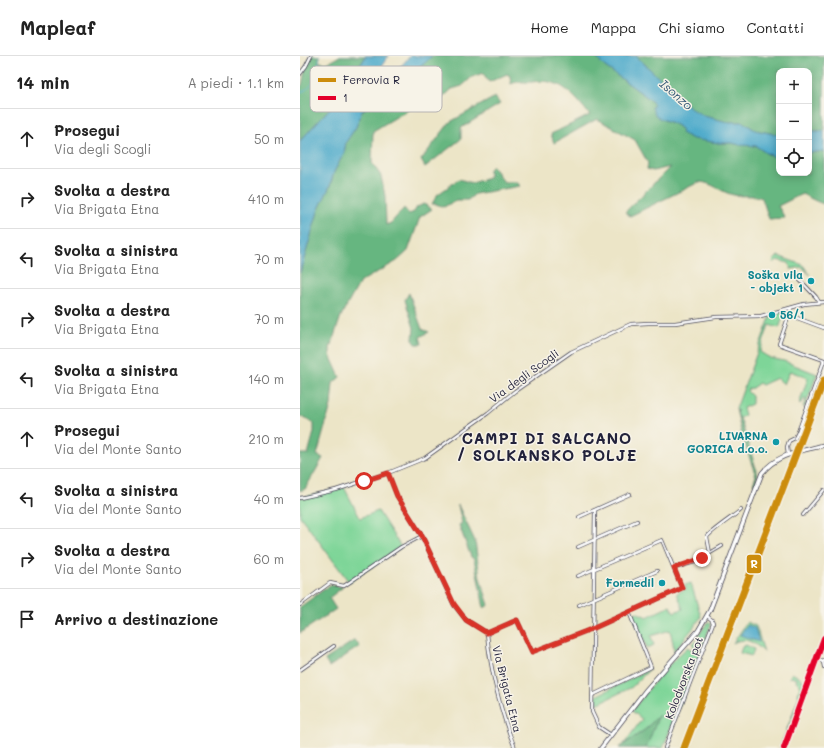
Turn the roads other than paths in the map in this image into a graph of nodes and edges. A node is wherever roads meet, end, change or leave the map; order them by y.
1 (311, 56) edge
2 (300, 74) edge
3 (798, 278) dead end
4 (819, 302) junction
5 (824, 302) edge
6 (791, 308) junction
7 (789, 316) junction
8 (824, 328) edge
9 (824, 360) edge
10 (824, 445) edge
11 (788, 455) junction
12 (388, 473) junction
13 (824, 490) edge
14 (630, 494) dead end
15 (300, 498) edge
16 (595, 510) junction
17 (741, 510) dead end
18 (803, 515) dead end
19 (579, 517) dead end
20 (637, 521) dead end
21 (422, 536) junction
22 (595, 539) junction
23 (722, 546) dead end
24 (578, 547) dead end
25 (710, 553) junction
26 (595, 568) junction
27 (674, 568) junction
28 (657, 571) dead end
29 (578, 576) dead end
30 (594, 598) junction
31 (300, 605) edge
32 (580, 605) dead end
33 (629, 612) junction
34 (707, 616) junction
35 (594, 628) junction
36 (487, 633) junction
37 (824, 638) edge
38 (334, 646) dead end
39 (816, 659) junction
40 (823, 661) edge
41 (824, 667) edge
42 (300, 670) edge
43 (593, 695) junction
44 (611, 735) junction
45 (515, 748) edge
46 (601, 748) edge
47 (666, 748) edge
48 (784, 748) edge

1 - 2 street
3 - 4 street
4 - 5 street, Via degli Scogli
4 - 6 street, Via degli Scogli
6 - 7 street
6 - 12 street, Via degli Scogli
7 - 8 street
7 - 9 street
9 - 11 street
10 - 11 main road
11 - 34 main road
12 - 15 street, Via degli Scogli
12 - 21 street, Via Brigata Etna
13 - 18 street
14 - 16 street
16 - 19 street
16 - 22 street
17 - 25 street
20 - 22 street
21 - 31 street
21 - 36 street, Via Brigata Etna
22 - 24 street
22 - 26 street
23 - 25 street
25 - 27 street
26 - 27 street
26 - 29 street
26 - 30 street
27 - 33 street
28 - 30 street
30 - 32 street
30 - 35 street
33 - 35 street
33 - 43 street
34 - 44 main road
34 - 47 street, Kolodvorska pot
35 - 36 street, Via Brigata Etna
35 - 43 street
36 - 45 street, Via Brigata Etna
37 - 39 street
38 - 42 street
39 - 40 street
39 - 48 street
40 - 41 street
43 - 44 street
44 - 46 main road

